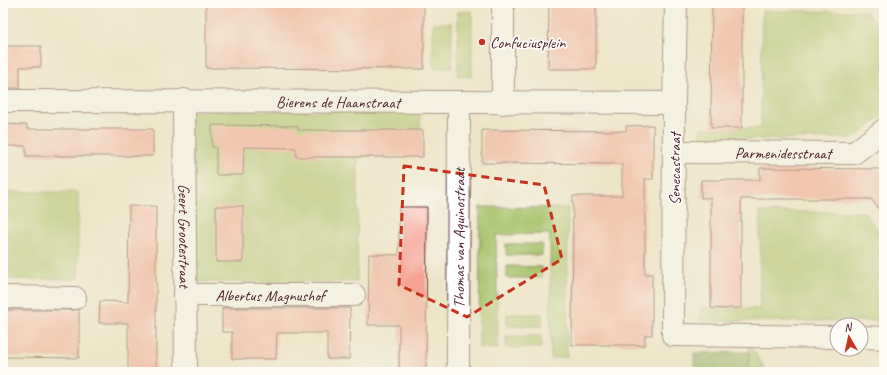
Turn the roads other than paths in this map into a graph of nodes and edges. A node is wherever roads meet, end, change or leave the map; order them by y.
1 (503, 3) edge
2 (676, 3) edge
3 (184, 100) junction
4 (3, 101) edge
5 (458, 103) junction
6 (503, 103) junction
7 (674, 104) junction
8 (884, 130) edge
9 (674, 152) junction
10 (185, 295) junction
11 (354, 295) dead end
12 (3, 297) edge
13 (75, 298) dead end
14 (829, 337) edge
15 (869, 337) edge
16 (884, 338) edge
17 (186, 372) edge
18 (458, 372) edge

1 - 6 street
2 - 7 street, Senecastraat
3 - 4 street, Bierens de Haanstraat
3 - 5 street, Bierens de Haanstraat
3 - 10 street, Geert Grootestraat
5 - 6 street, Bierens de Haanstraat
5 - 18 street, Thomas van Aquinostraat
6 - 7 street, Bierens de Haanstraat
7 - 9 street, Senecastraat
8 - 9 street, Parmenidesstraat
9 - 14 street, Senecastraat
10 - 11 street, Albertus Magnushof
10 - 17 street, Geert Grootestraat
12 - 13 street
15 - 16 street

